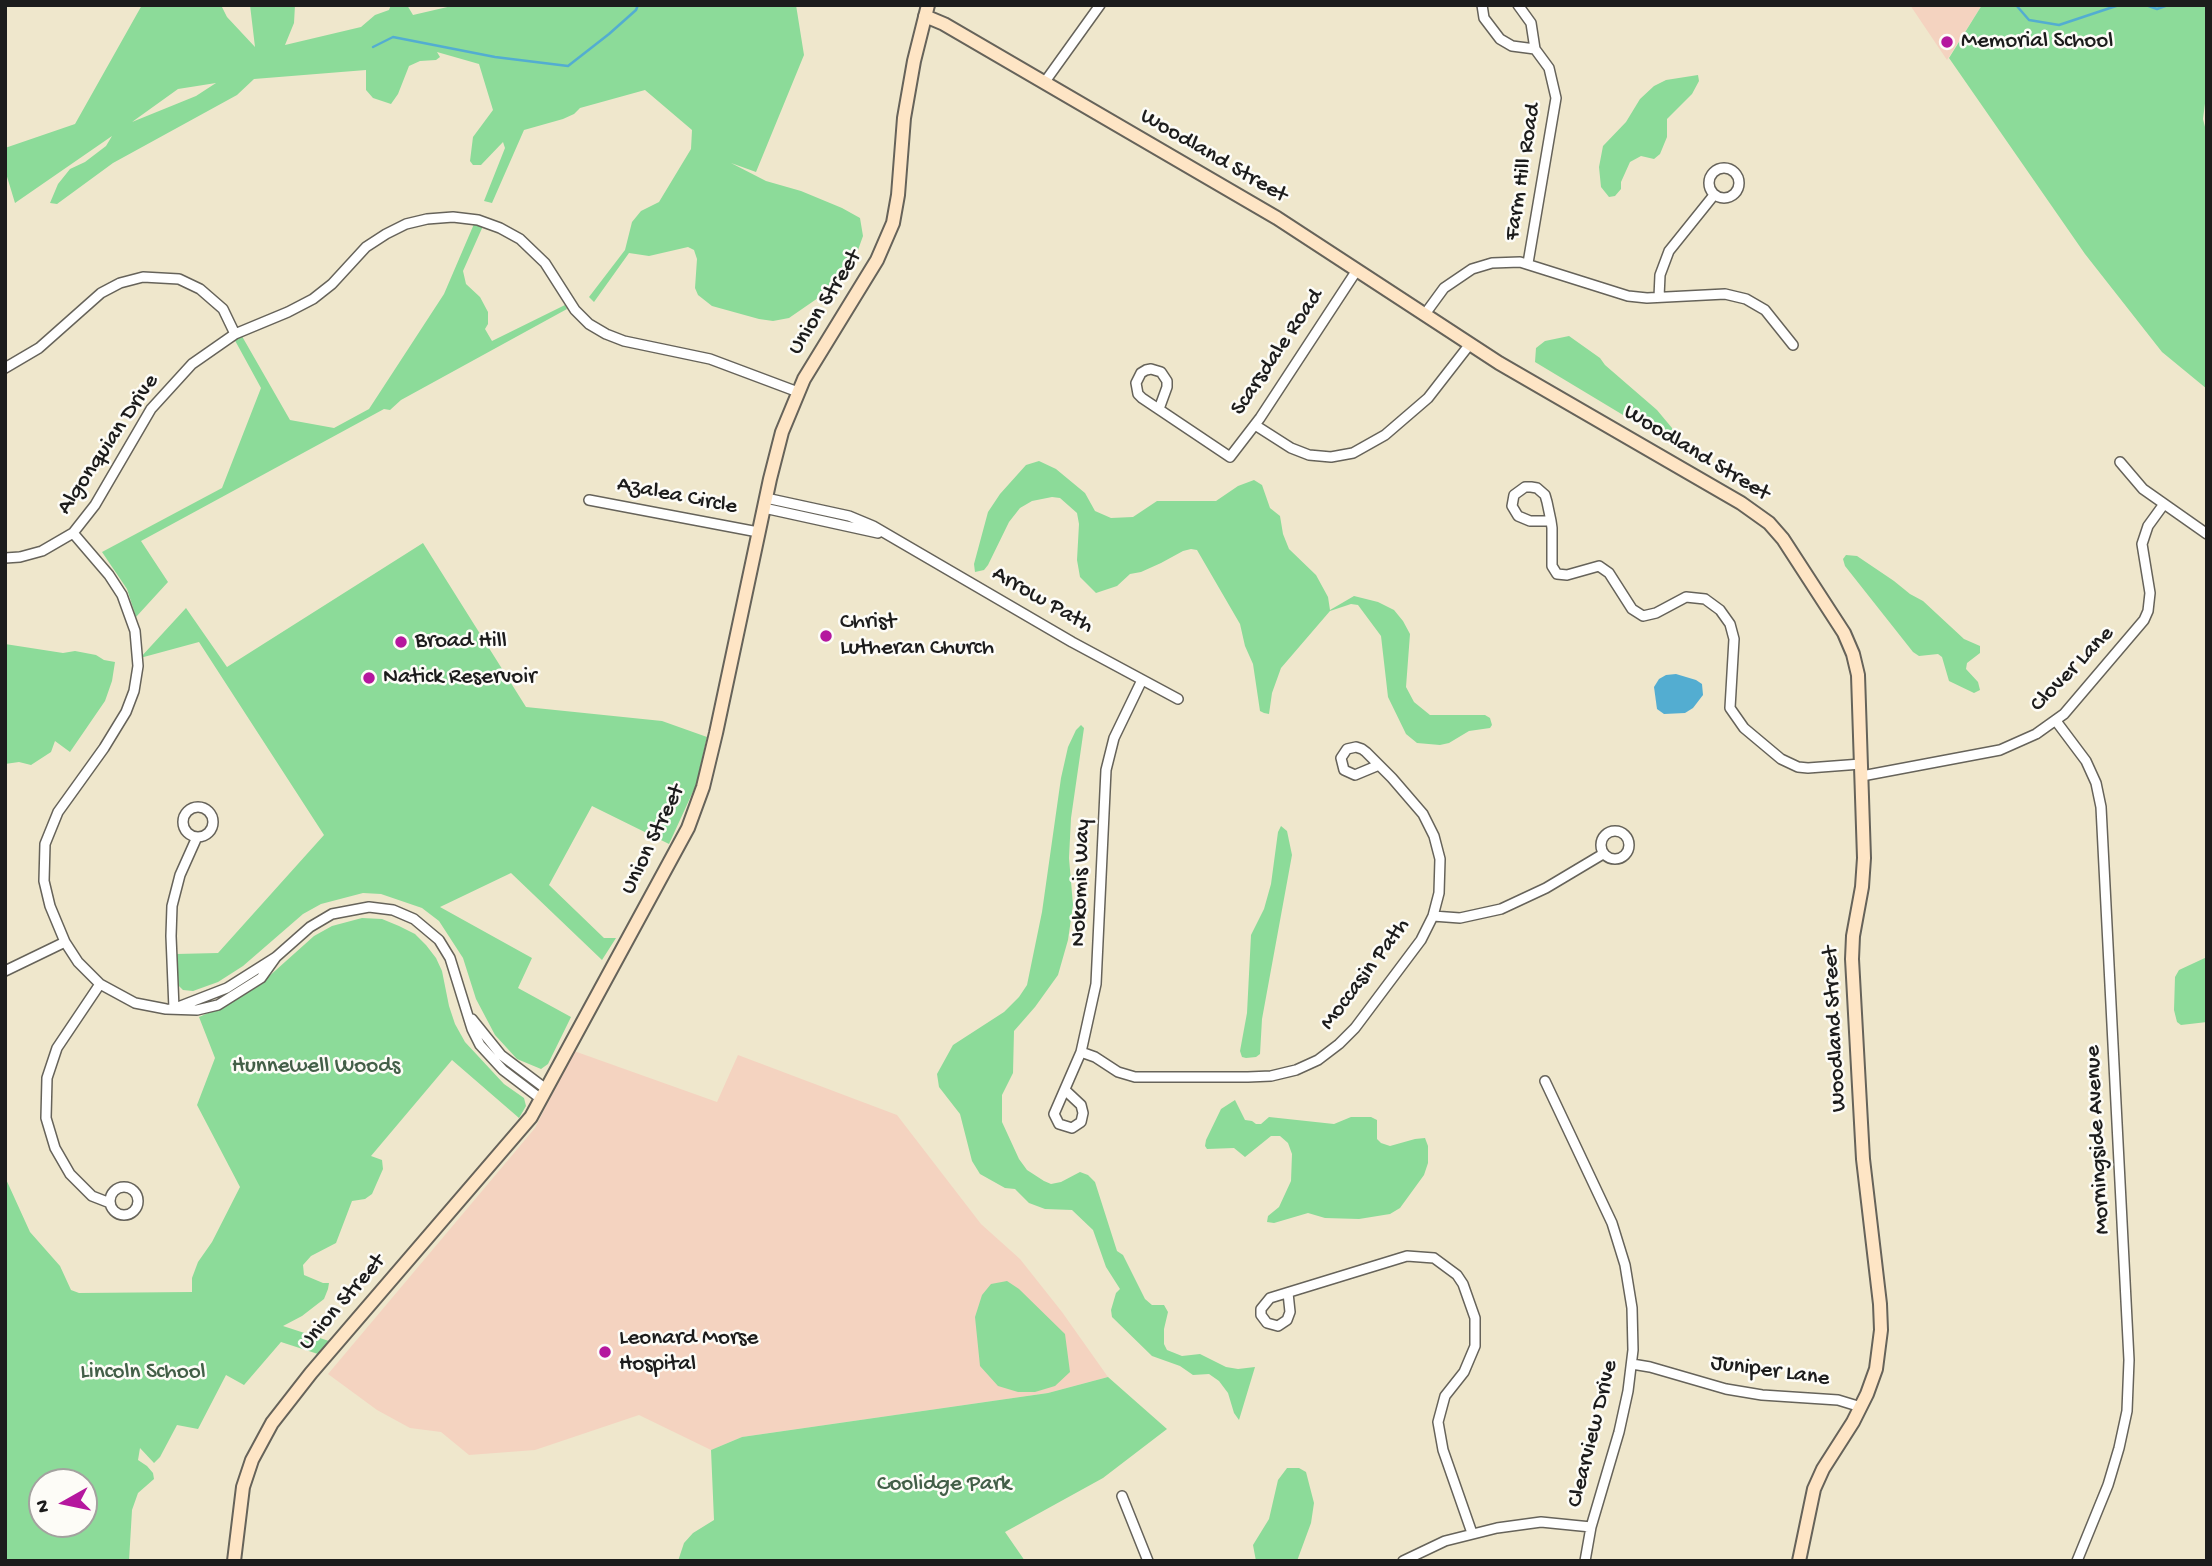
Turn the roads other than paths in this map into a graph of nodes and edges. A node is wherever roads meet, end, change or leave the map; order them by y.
1 (1100, 5) edge
2 (1482, 5) edge
3 (1518, 5) edge
4 (927, 11) edge
5 (1535, 49) junction
6 (1044, 83) junction
7 (1714, 195) dead end
8 (1528, 263) junction
9 (1357, 270) junction
10 (1659, 297) junction
11 (1424, 314) junction
12 (235, 334) junction
13 (1470, 344) junction
14 (1793, 345) dead end
15 (5, 368) edge
16 (798, 393) junction
17 (1159, 409) junction
18 (1255, 425) junction
19 (2120, 463) dead end
20 (589, 500) dead end
21 (765, 503) junction
22 (2164, 504) junction
23 (1551, 521) junction
24 (758, 532) junction
25 (73, 533) junction
26 (2207, 534) edge
27 (5, 558) edge
28 (1142, 680) junction
29 (1178, 699) dead end
30 (2056, 721) junction
31 (1378, 765) dead end
32 (1862, 770) junction
33 (197, 836) dead end
34 (1603, 854) dead end
35 (1433, 916) junction
36 (65, 942) junction
37 (5, 971) edge
38 (100, 984) junction
39 (173, 1009) junction
40 (1081, 1052) junction
41 (1545, 1081) dead end
42 (1065, 1090) dead end
43 (544, 1094) junction
44 (110, 1203) dead end
45 (1288, 1293) dead end
46 (1632, 1364) junction
47 (1861, 1407) junction
48 (1122, 1496) dead end
49 (1591, 1527) junction
50 (1472, 1533) junction
51 (234, 1561) edge
52 (1148, 1561) edge
53 (1403, 1561) edge
54 (1585, 1561) edge
55 (1799, 1561) edge
56 (2077, 1561) edge

1 - 6 street
2 - 5 street
3 - 5 street, Farm Hill Road
4 - 6 street, Woodland Street
4 - 16 street, Union Street
5 - 8 street, Farm Hill Road
6 - 9 street, Woodland Street
7 - 10 street
8 - 10 street
8 - 11 street
9 - 11 street, Woodland Street
9 - 18 street, Scarsdale Road
10 - 14 street
11 - 13 street, Woodland Street
12 - 15 street
12 - 16 street, Algonquian Drive
12 - 25 street, Algonquian Drive
13 - 18 street
13 - 32 street, Woodland Street
16 - 21 street, Union Street
17 - 17 street
17 - 18 street, Scarsdale Road
19 - 22 street
20 - 24 street, Azalea Circle
21 - 24 street, Union Street
21 - 28 street, Arrow Path
22 - 26 street
22 - 30 street, Clover Lane
23 - 23 street
23 - 32 street, Clover Lane
24 - 43 street, Union Street
25 - 27 street, Algonquian Drive
25 - 36 street
28 - 29 street, Arrow Path
28 - 40 street, Nokomis Way
30 - 32 street, Clover Lane
30 - 56 street, Morningside Avenue
31 - 35 street, Moccasin Path
32 - 47 street, Woodland Street
33 - 39 street
34 - 35 street
35 - 40 street, Moccasin Path
36 - 37 street
36 - 38 street
38 - 39 street
38 - 44 street
39 - 43 street
40 - 42 street, Nokomis Way
41 - 46 street, Clearview Drive
43 - 51 street, Union Street
45 - 50 street
46 - 47 street, Juniper Lane
46 - 49 street, Clearview Drive
47 - 55 street, Woodland Street
48 - 52 street
49 - 50 street
49 - 54 street, Clearview Drive
50 - 53 street

